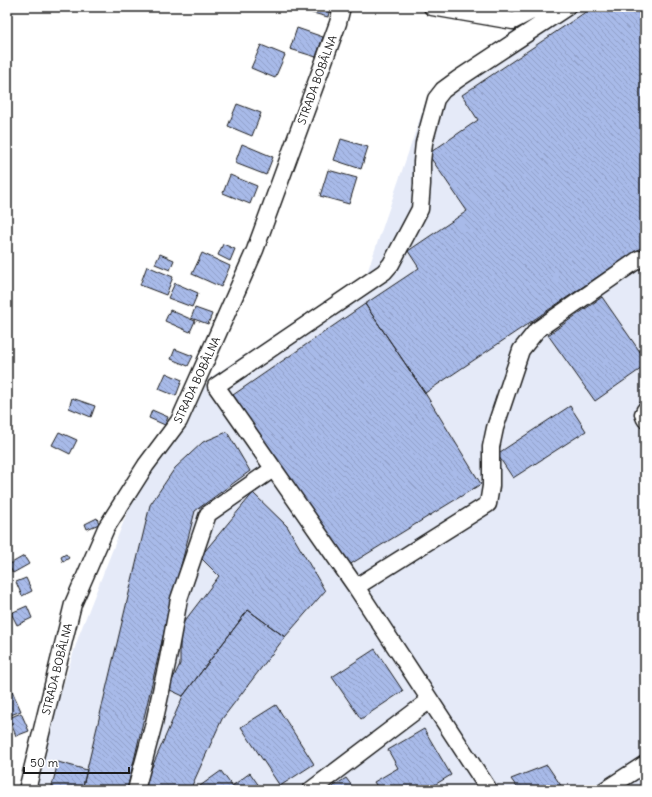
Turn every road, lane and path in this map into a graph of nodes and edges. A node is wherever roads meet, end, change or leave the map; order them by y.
1 (342, 7) edge
2 (432, 7) edge
3 (540, 7) edge
4 (566, 7) edge
5 (638, 259) dead end
6 (645, 410) edge
7 (645, 419) edge
8 (273, 469) junction
9 (356, 587) junction
10 (430, 700) junction
11 (645, 764) edge
12 (27, 790) edge
13 (136, 790) edge
14 (311, 790) edge
15 (489, 790) edge
16 (605, 790) edge

1 - 12 street, STRADA BOBÂLNA
2 - 3 street
4 - 8 street
5 - 9 street
6 - 7 street
8 - 9 street
8 - 13 street
9 - 10 street
10 - 14 street
10 - 15 street
11 - 16 street

